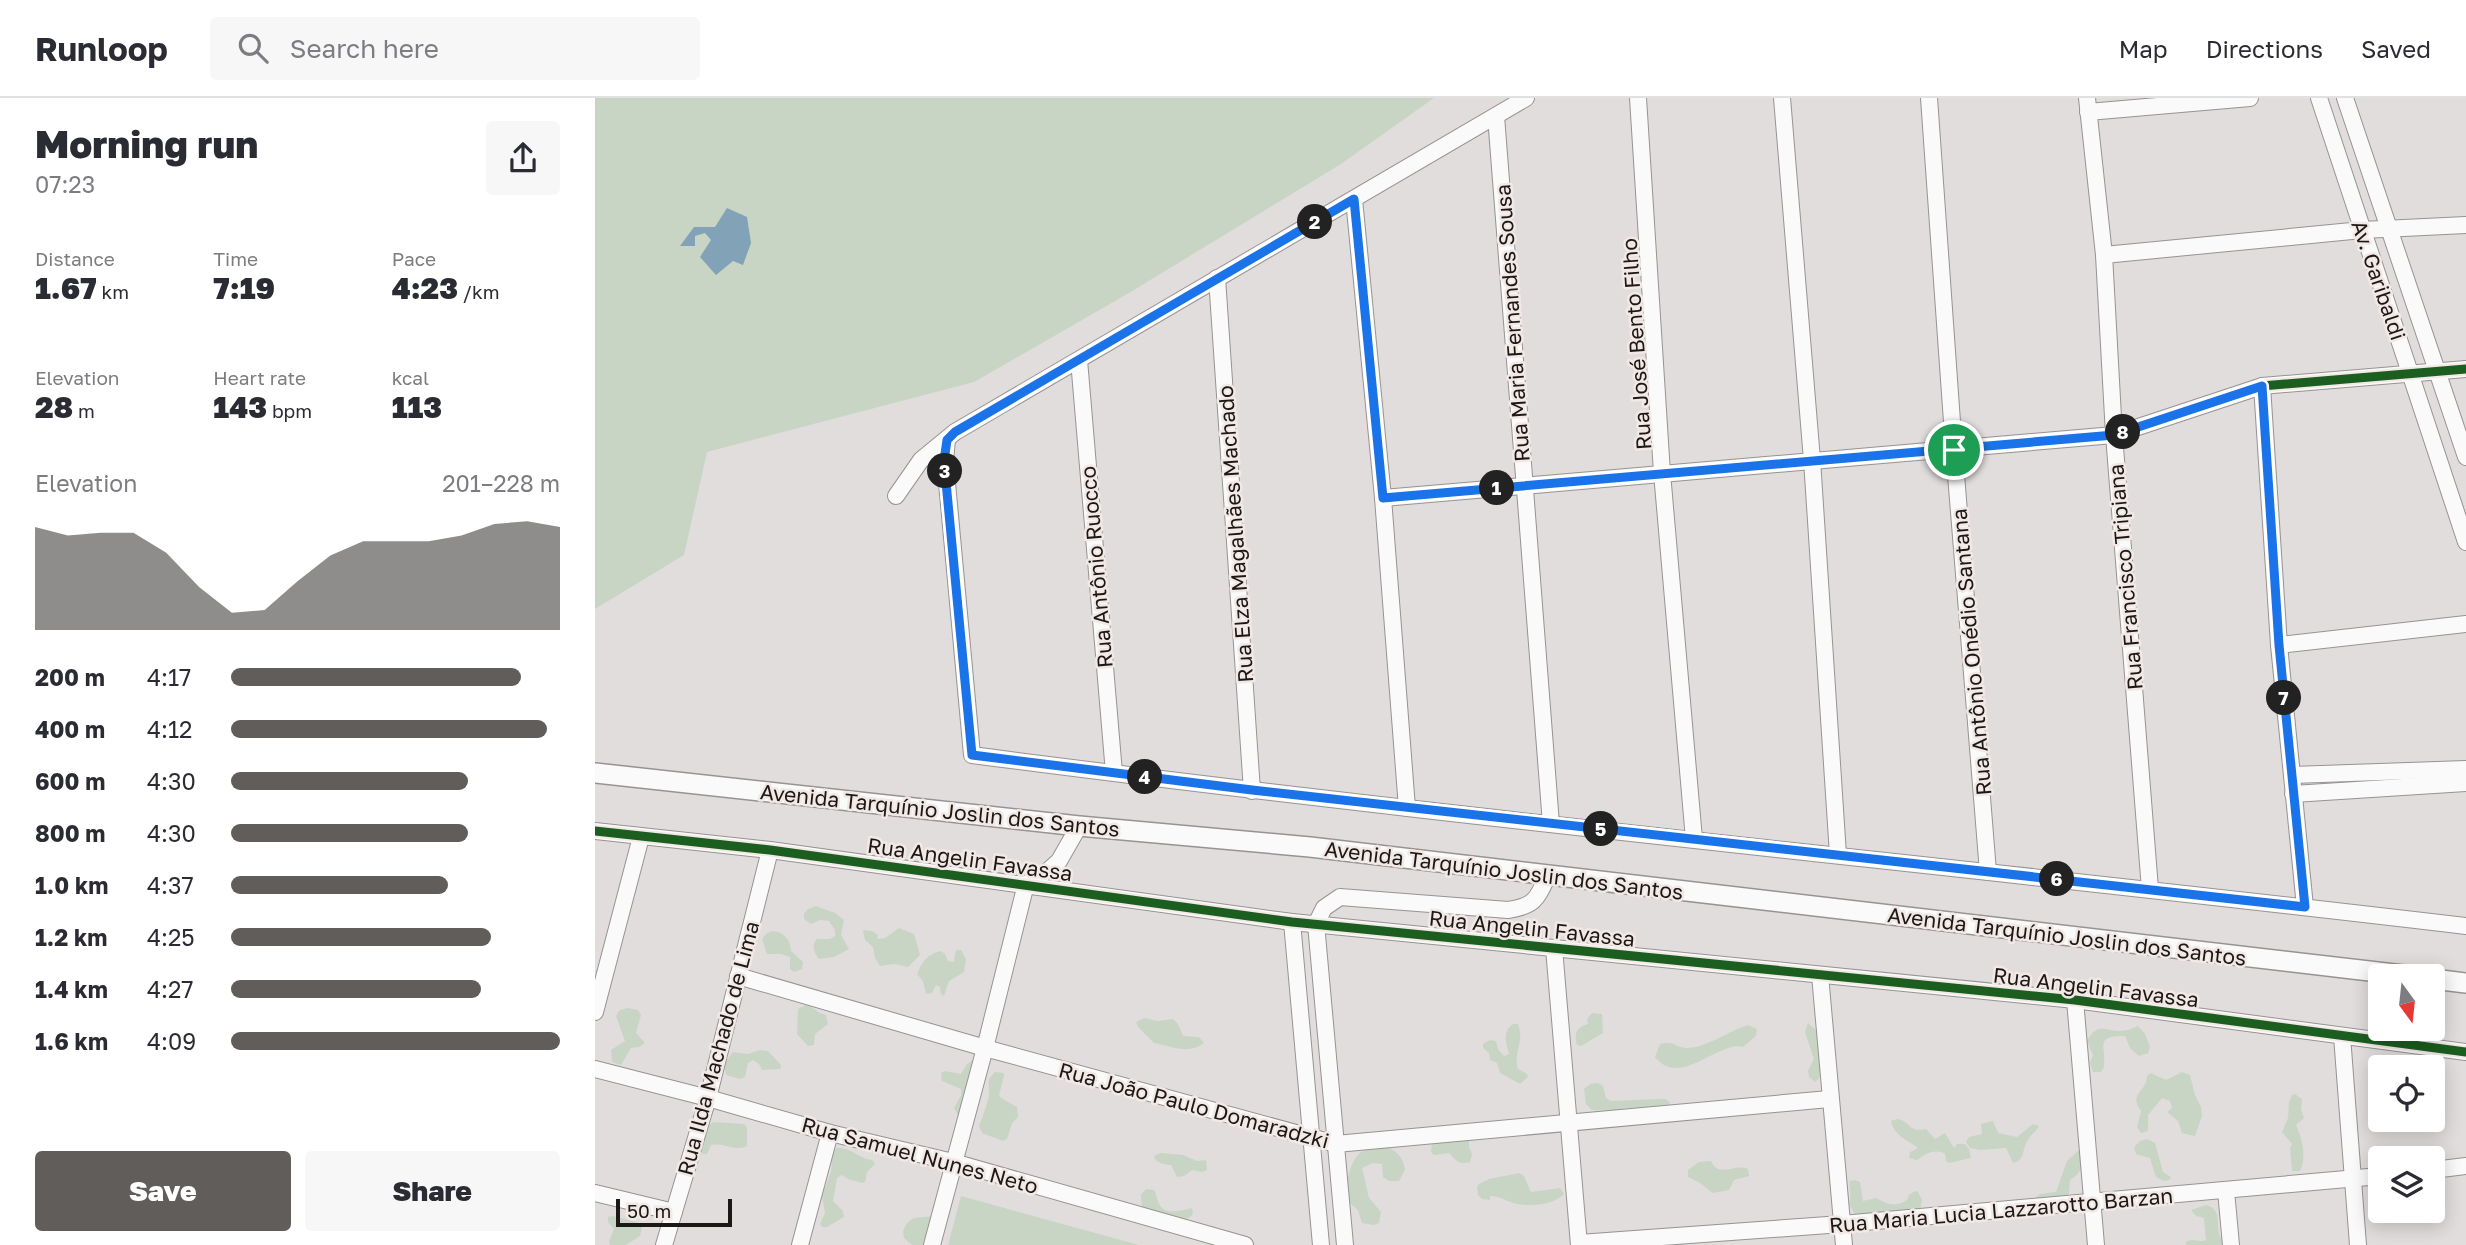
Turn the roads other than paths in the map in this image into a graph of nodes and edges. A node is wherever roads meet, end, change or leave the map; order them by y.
1 (1526, 98) edge
2 (1638, 98) edge
3 (1782, 98) edge
4 (1929, 98) edge
5 (2250, 98) edge
6 (2319, 98) edge
7 (2345, 98) edge
8 (2087, 105) edge
9 (1496, 116) junction
10 (1354, 199) junction
11 (2466, 225) edge
12 (2389, 229) junction
13 (2362, 230) junction
14 (2104, 255) junction
15 (1217, 278) junction
16 (1079, 360) junction
17 (2466, 369) edge
18 (2438, 372) junction
19 (2411, 373) junction
20 (2262, 386) junction
21 (2114, 435) junction
22 (947, 440) junction
23 (1954, 450) junction
24 (2466, 457) edge
25 (1812, 460) junction
26 (1662, 473) junction
27 (1525, 485) junction
28 (896, 496) dead end
29 (1383, 498) junction
30 (2466, 542) edge
31 (2466, 624) edge
32 (2279, 645) junction
33 (2466, 769) edge
34 (595, 773) edge
35 (1114, 773) junction
36 (2292, 775) junction
37 (2466, 783) edge
38 (1252, 790) junction
39 (2293, 794) junction
40 (1408, 808) junction
41 (1551, 824) junction
42 (1079, 826) junction
43 (595, 831) edge
44 (641, 836) junction
45 (1694, 839) junction
46 (770, 850) junction
47 (1838, 855) junction
48 (1989, 872) junction
49 (1548, 875) junction
50 (1026, 884) junction
51 (2150, 889) junction
52 (2305, 907) junction
53 (1292, 922) junction
54 (1316, 924) junction
55 (2466, 926) edge
56 (1554, 948) junction
57 (2368, 971) edge
58 (1820, 975) junction
59 (738, 976) junction
60 (2445, 980) edge
61 (2466, 983) edge
62 (2075, 999) junction
63 (595, 1012) edge
64 (2342, 1036) junction
65 (985, 1048) junction
66 (2466, 1052) edge
67 (595, 1069) edge
68 (708, 1098) junction
69 (1829, 1099) junction
70 (1569, 1122) junction
71 (830, 1133) junction
72 (1311, 1138) junction
73 (1336, 1144) junction
74 (953, 1162) junction
75 (2466, 1166) edge
76 (2445, 1169) edge
77 (2368, 1177) edge
78 (2353, 1179) junction
79 (2226, 1191) junction
80 (595, 1193) edge
81 (2093, 1202) junction
82 (674, 1212) junction
83 (1842, 1224) junction
84 (1199, 1239) edge
85 (1579, 1244) edge
86 (664, 1245) edge
87 (800, 1245) edge
88 (932, 1245) edge
89 (1245, 1245) edge
90 (1321, 1245) edge
91 (1345, 1245) edge
92 (1844, 1245) edge
93 (2097, 1245) edge
94 (2231, 1245) edge
95 (2358, 1245) edge

1 - 9 street
2 - 26 street, Rua José Bento Filho
3 - 25 street
4 - 23 street, Rua Antônio Onédio Santana
5 - 8 street
6 - 13 street, Av. Garibaldi
7 - 12 street, Av. Garibaldi
8 - 14 street, Rua Francisco Tripiana
9 - 10 street
9 - 27 street, Rua Maria Fernandes Sousa
10 - 15 street
10 - 29 street
11 - 12 street
12 - 13 street
12 - 18 street, Av. Garibaldi
13 - 14 street
13 - 19 street, Av. Garibaldi
14 - 21 street, Rua Francisco Tripiana
15 - 16 street
15 - 38 street, Rua Elza Magalhães Machado
16 - 22 street
16 - 35 street, Rua Antônio Ruocco
17 - 18 street
18 - 19 street
18 - 24 street, Av. Garibaldi
19 - 20 street
19 - 30 street, Av. Garibaldi
20 - 21 street
20 - 32 street
21 - 23 street
21 - 51 street, Rua Francisco Tripiana
22 - 28 street
22 - 35 street
23 - 25 street
23 - 48 street, Rua Antônio Onédio Santana
25 - 26 street
25 - 47 street
26 - 27 street
26 - 45 street, Rua José Bento Filho
27 - 29 street
27 - 41 street, Rua Maria Fernandes Sousa
29 - 40 street
31 - 32 street
32 - 36 street
33 - 36 street
34 - 42 street, Avenida Tarquínio Joslin dos Santos
35 - 38 street
36 - 39 street
37 - 39 street
38 - 40 street
39 - 52 street
40 - 41 street
41 - 45 street
42 - 49 street, Avenida Tarquínio Joslin dos Santos
42 - 50 street
43 - 44 street, Rua Angelin Favassa
44 - 46 street, Rua Angelin Favassa
44 - 63 street
45 - 47 street
46 - 50 street, Rua Angelin Favassa
46 - 59 street, Rua Ilda Machado de Lima
47 - 48 street
48 - 51 street
49 - 54 street
49 - 57 street, Avenida Tarquínio Joslin dos Santos
50 - 53 street, Rua Angelin Favassa
50 - 65 street
51 - 52 street
52 - 55 street
53 - 54 street, Rua Angelin Favassa
53 - 72 street
54 - 56 street, Rua Angelin Favassa
54 - 73 street
56 - 58 street, Rua Angelin Favassa
56 - 70 street
58 - 62 street, Rua Angelin Favassa
58 - 69 street
59 - 65 street, Rua João Paulo Domaradzki
59 - 68 street, Rua Ilda Machado de Lima
60 - 61 street
62 - 64 street, Rua Angelin Favassa
62 - 81 street
64 - 66 street, Rua Angelin Favassa
64 - 78 street
65 - 72 street, Rua João Paulo Domaradzki
65 - 74 street
67 - 68 street, Rua Samuel Nunes Neto
68 - 71 street, Rua Samuel Nunes Neto
68 - 82 street, Rua Ilda Machado de Lima
69 - 70 street, Rua João Paulo Domaradzki
69 - 83 street
70 - 73 street, Rua João Paulo Domaradzki
70 - 85 street
71 - 74 street, Rua Samuel Nunes Neto
71 - 87 street
72 - 73 street, Rua João Paulo Domaradzki
72 - 90 street
73 - 91 street
74 - 84 street, Rua Samuel Nunes Neto
74 - 88 street
75 - 76 street
77 - 78 street, Rua Maria Lucia Lazzarotto Barzan
78 - 79 street, Rua Maria Lucia Lazzarotto Barzan
78 - 95 street
79 - 81 street, Rua Maria Lucia Lazzarotto Barzan
79 - 94 street
80 - 82 street
81 - 83 street, Rua Maria Lucia Lazzarotto Barzan
81 - 93 street
82 - 86 street, Rua Ilda Machado de Lima
83 - 85 street, Rua Maria Lucia Lazzarotto Barzan
83 - 92 street
84 - 89 street, Rua Samuel Nunes Neto

